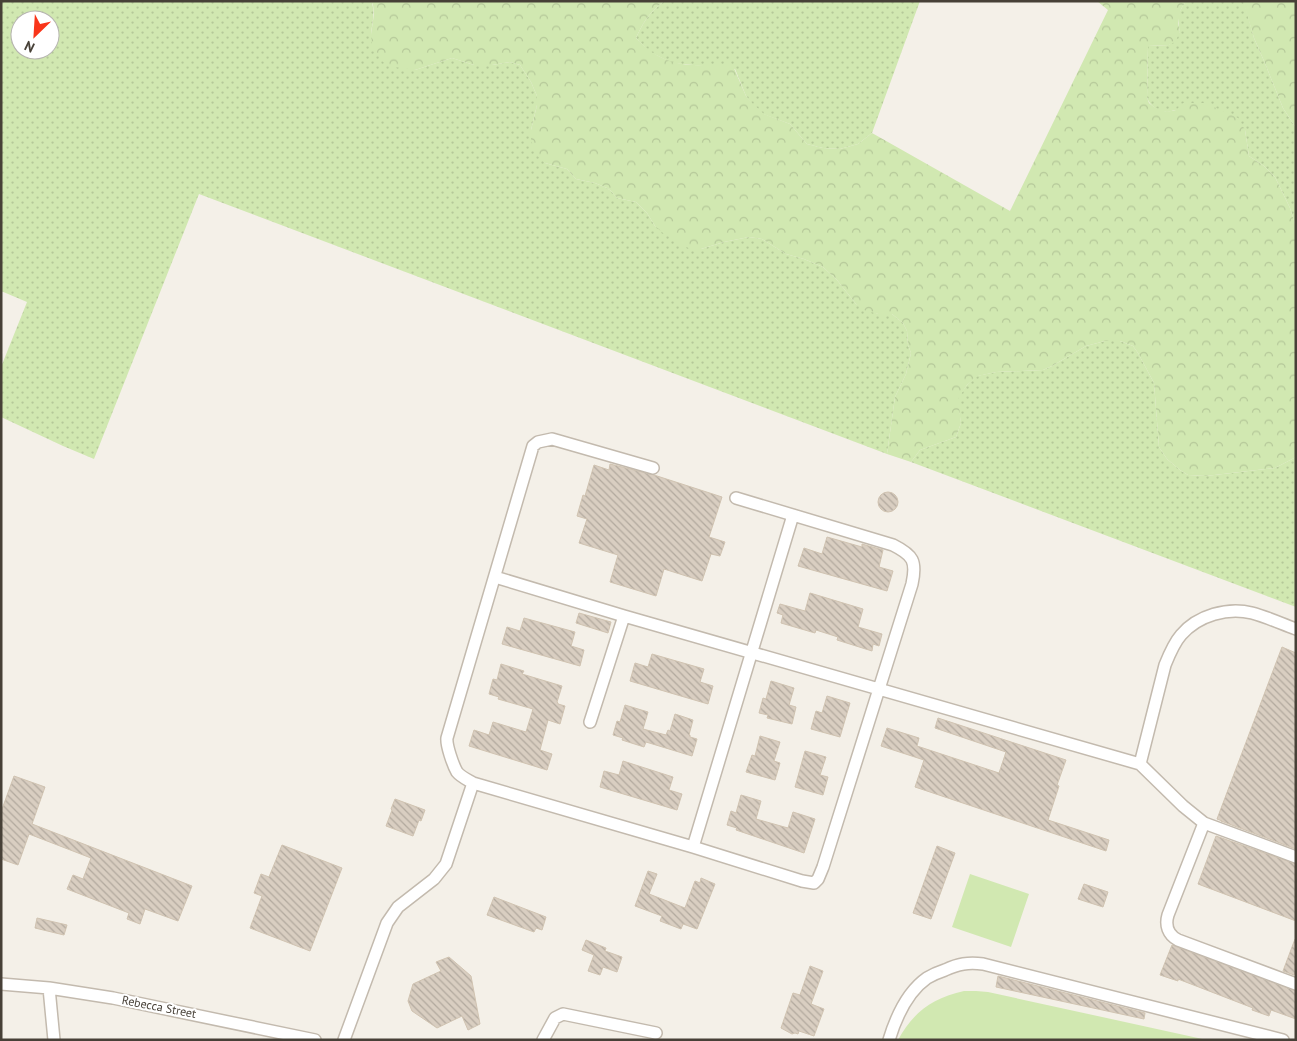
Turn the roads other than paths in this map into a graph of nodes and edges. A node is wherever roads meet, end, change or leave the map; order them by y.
1 (653, 468) dead end
2 (736, 498) dead end
3 (792, 515) junction
4 (495, 577) junction
5 (624, 616) junction
6 (1296, 629) edge
7 (752, 653) junction
8 (878, 689) junction
9 (590, 722) dead end
10 (1140, 764) junction
11 (474, 783) junction
12 (1204, 823) junction
13 (693, 848) junction
14 (1296, 857) edge
15 (1, 984) edge
16 (1296, 984) edge
17 (49, 988) junction
18 (656, 1033) dead end
19 (54, 1040) edge
20 (315, 1040) edge
21 (344, 1040) edge
22 (543, 1040) edge
23 (889, 1040) edge
24 (1283, 1040) edge

1 - 4 street
2 - 3 street
3 - 7 street
3 - 8 street
4 - 5 street
4 - 11 street
5 - 7 street
5 - 9 street
6 - 10 street
7 - 8 street
7 - 13 street
8 - 10 street
8 - 13 street
10 - 12 street
11 - 13 street
11 - 21 street
12 - 14 street
12 - 16 street
15 - 17 street, Rebecca Street
17 - 19 street
17 - 20 street, Rebecca Street
18 - 22 street
23 - 24 street

